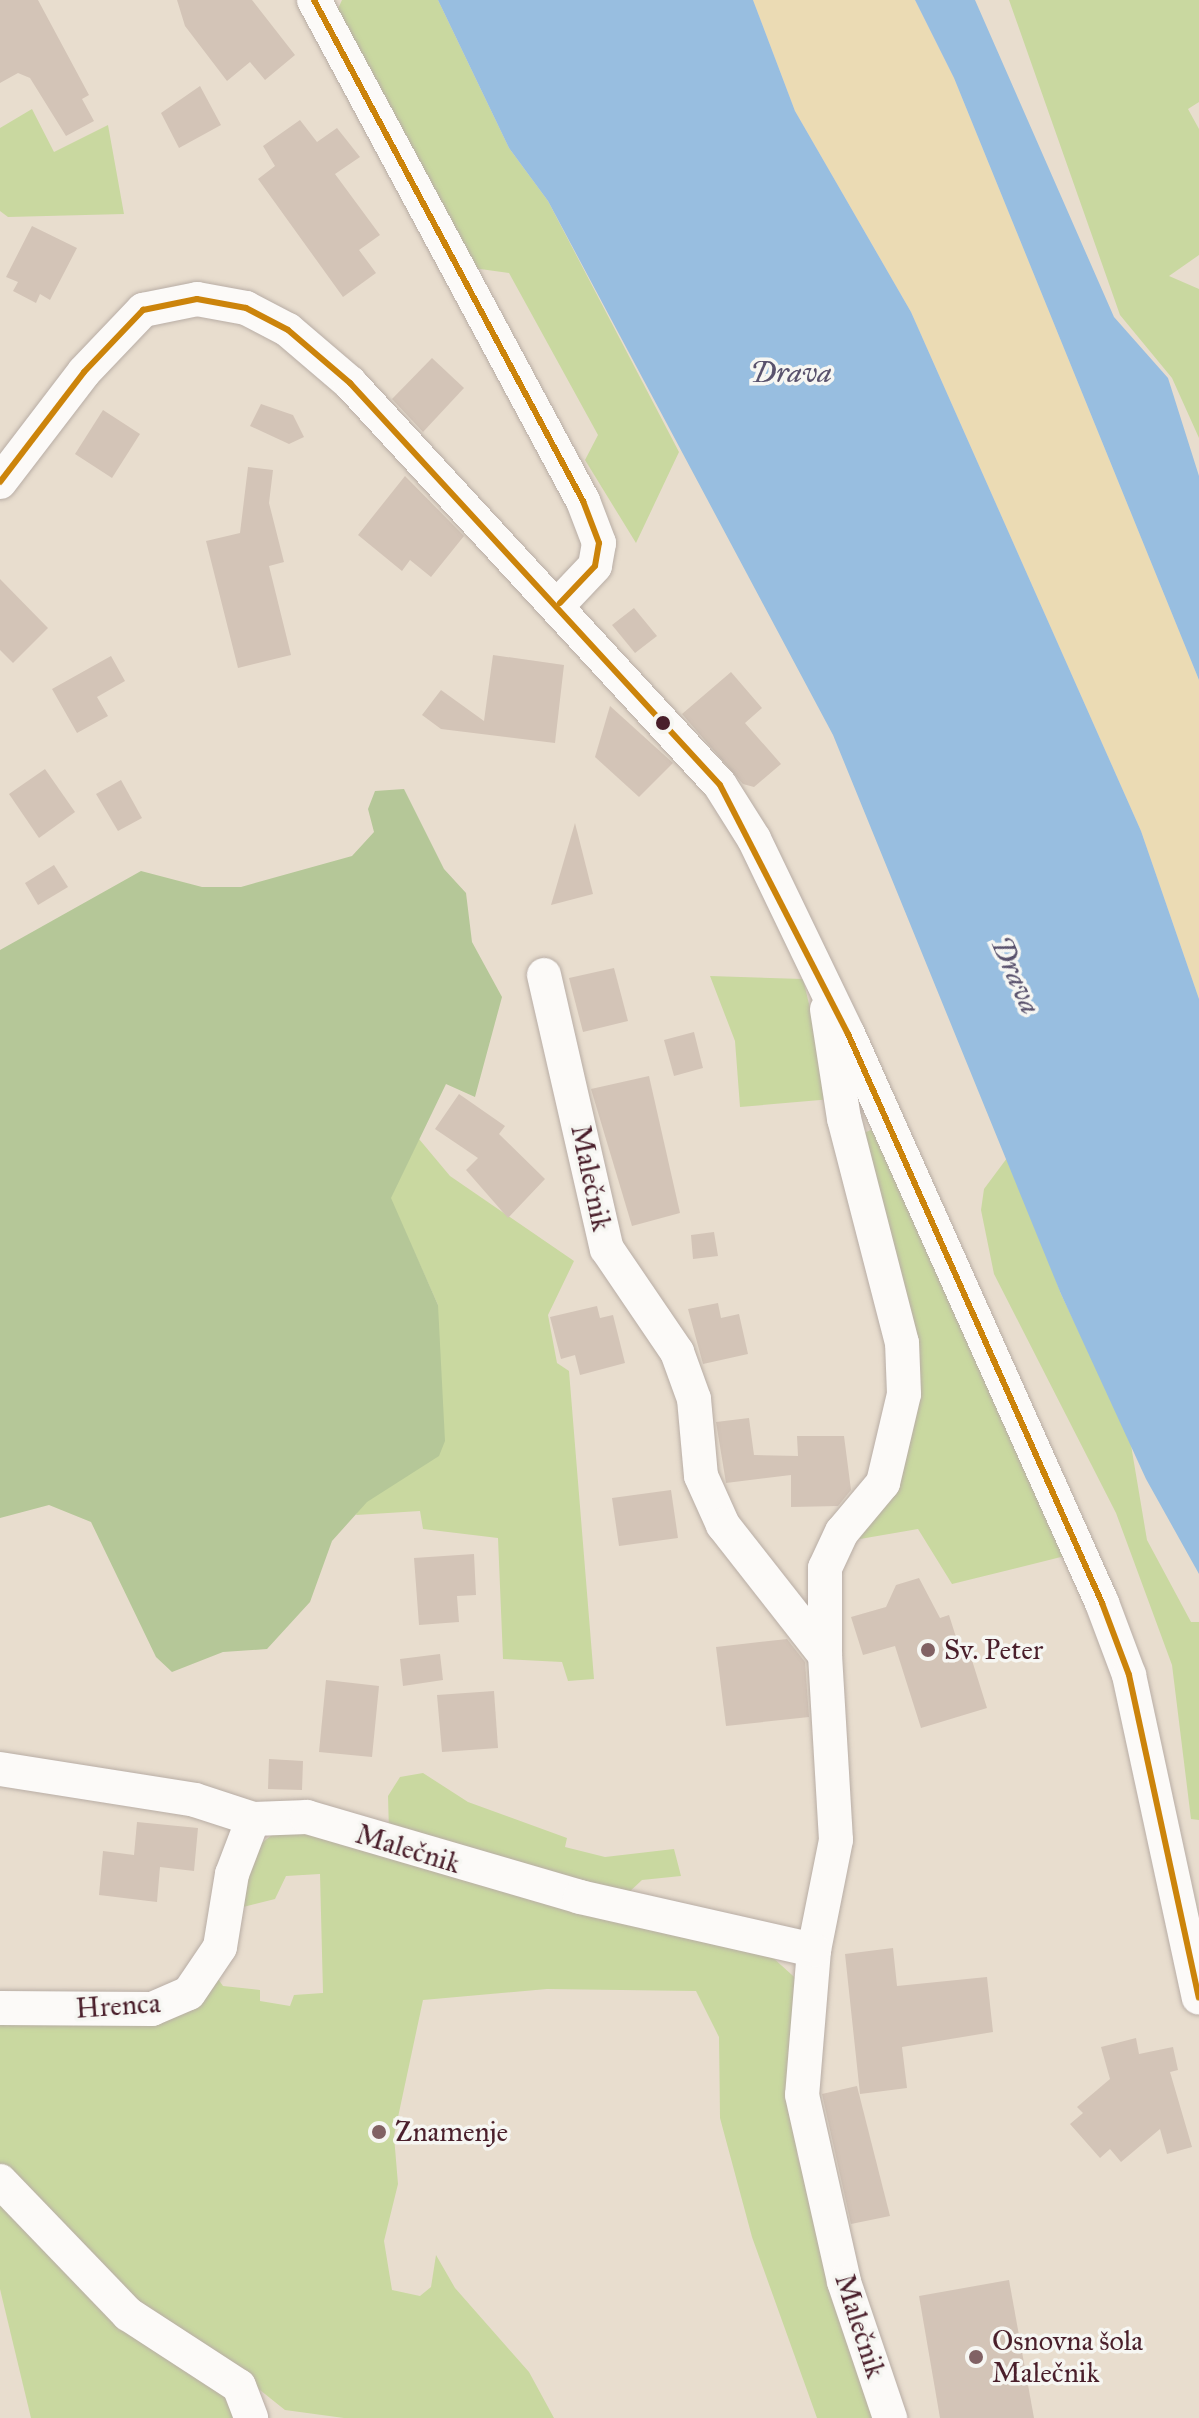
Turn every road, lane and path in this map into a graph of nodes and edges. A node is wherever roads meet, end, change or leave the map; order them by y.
1 (314, 0) edge
2 (0, 482) edge
3 (560, 603) junction
4 (544, 975) dead end
5 (825, 989) junction
6 (825, 1655) junction
7 (0, 1769) edge
8 (253, 1819) junction
9 (814, 1950) junction
10 (1199, 1998) edge
11 (0, 2008) edge
12 (0, 2181) edge
13 (251, 2418) edge
14 (890, 2418) edge

1 - 3 street
2 - 3 street, Malečnik
3 - 5 street, Malečnik
4 - 6 street, Malečnik
5 - 6 street, Malečnik
5 - 10 street, Malečnik
6 - 9 street, Malečnik
7 - 8 street, Malečnik
8 - 9 street, Malečnik
8 - 11 street, Hrenca
9 - 14 street, Malečnik
12 - 13 street

